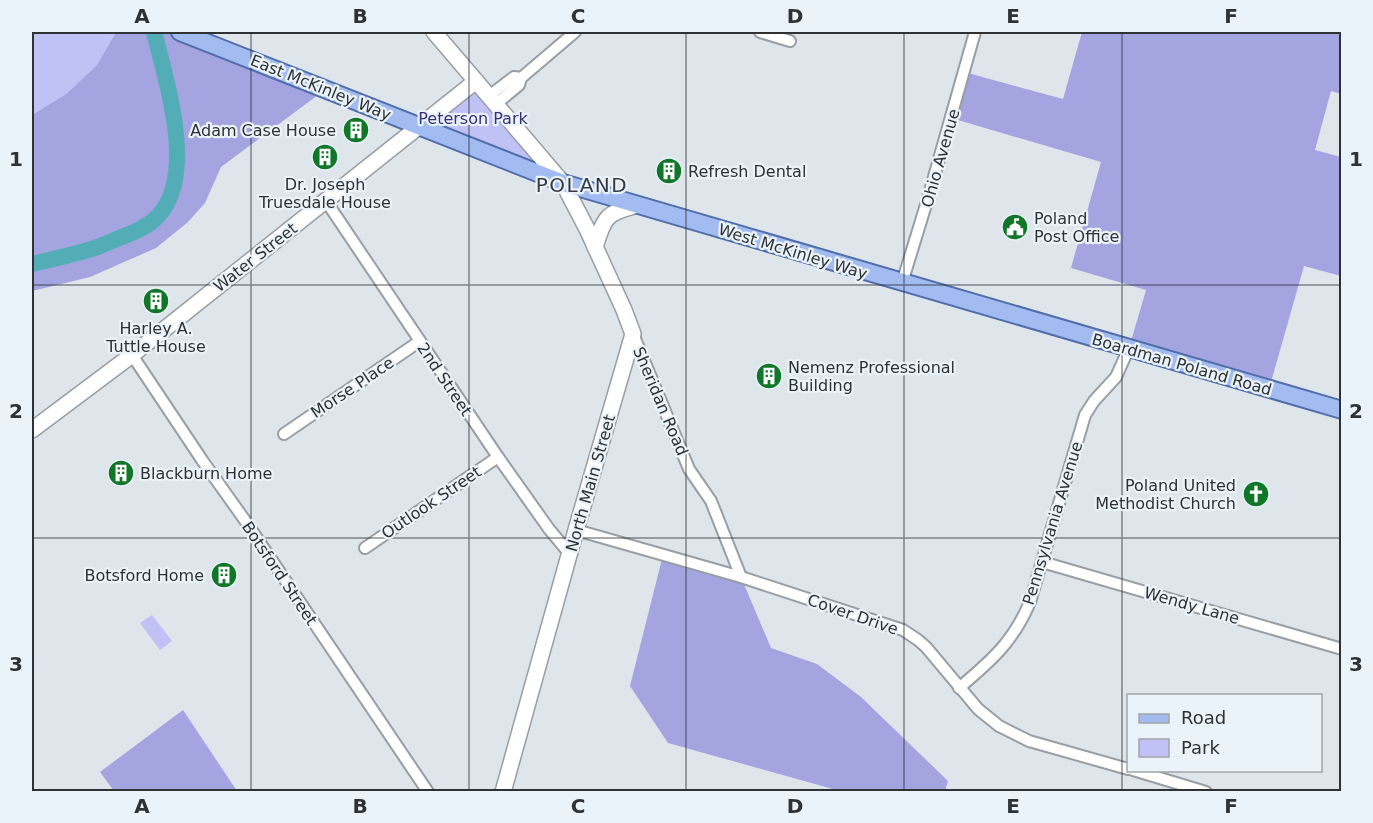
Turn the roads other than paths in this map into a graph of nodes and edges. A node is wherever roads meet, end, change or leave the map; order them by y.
1 (180, 32) edge
2 (434, 32) edge
3 (575, 32) edge
4 (760, 32) edge
5 (975, 32) edge
6 (790, 41) dead end
7 (476, 81) junction
8 (492, 100) junction
9 (420, 127) junction
10 (563, 183) junction
11 (326, 201) junction
12 (638, 205) junction
13 (595, 247) junction
14 (902, 283) junction
15 (1022, 318) joint
16 (633, 334) junction
17 (420, 341) junction
18 (1130, 348) junction
19 (132, 355) junction
20 (1341, 410) edge
21 (32, 430) edge
22 (284, 434) dead end
23 (498, 457) junction
24 (576, 530) junction
25 (365, 548) dead end
26 (569, 553) junction
27 (1042, 562) junction
28 (741, 577) junction
29 (1341, 648) edge
30 (959, 688) junction
31 (1127, 769) edge
32 (1136, 772) edge
33 (507, 791) edge
34 (428, 792) edge
35 (1206, 792) edge

1 - 9 main road, East McKinley Way
2 - 7 main road
3 - 8 street
4 - 6 street
5 - 14 street, Ohio Avenue
7 - 8 main road
7 - 9 main road, Water Street
8 - 10 main road
9 - 10 main road, East McKinley Way
9 - 11 main road, Water Street
10 - 12 main road, West McKinley Way
10 - 13 main road
11 - 17 street, 2nd Street
11 - 19 main road, Water Street
12 - 13 main road
12 - 14 main road, West McKinley Way
13 - 16 main road
14 - 15 main road, West McKinley Way
15 - 18 main road, Boardman Poland Road
16 - 24 main road, North Main Street
16 - 28 street, Sheridan Road
17 - 22 street, Morse Place
17 - 23 street, 2nd Street
18 - 20 main road, Boardman Poland Road
18 - 27 street, Pennsylvania Avenue
19 - 21 main road, Water Street
19 - 34 street, Botsford Street
23 - 25 street, Outlook Street
23 - 26 street, 2nd Street
24 - 26 main road, North Main Street
24 - 28 street, Cover Drive
26 - 33 main road, North Main Street
27 - 29 street, Wendy Lane
27 - 30 street, Pennsylvania Avenue
28 - 30 street, Cover Drive
30 - 31 street, Cover Drive
32 - 35 street

